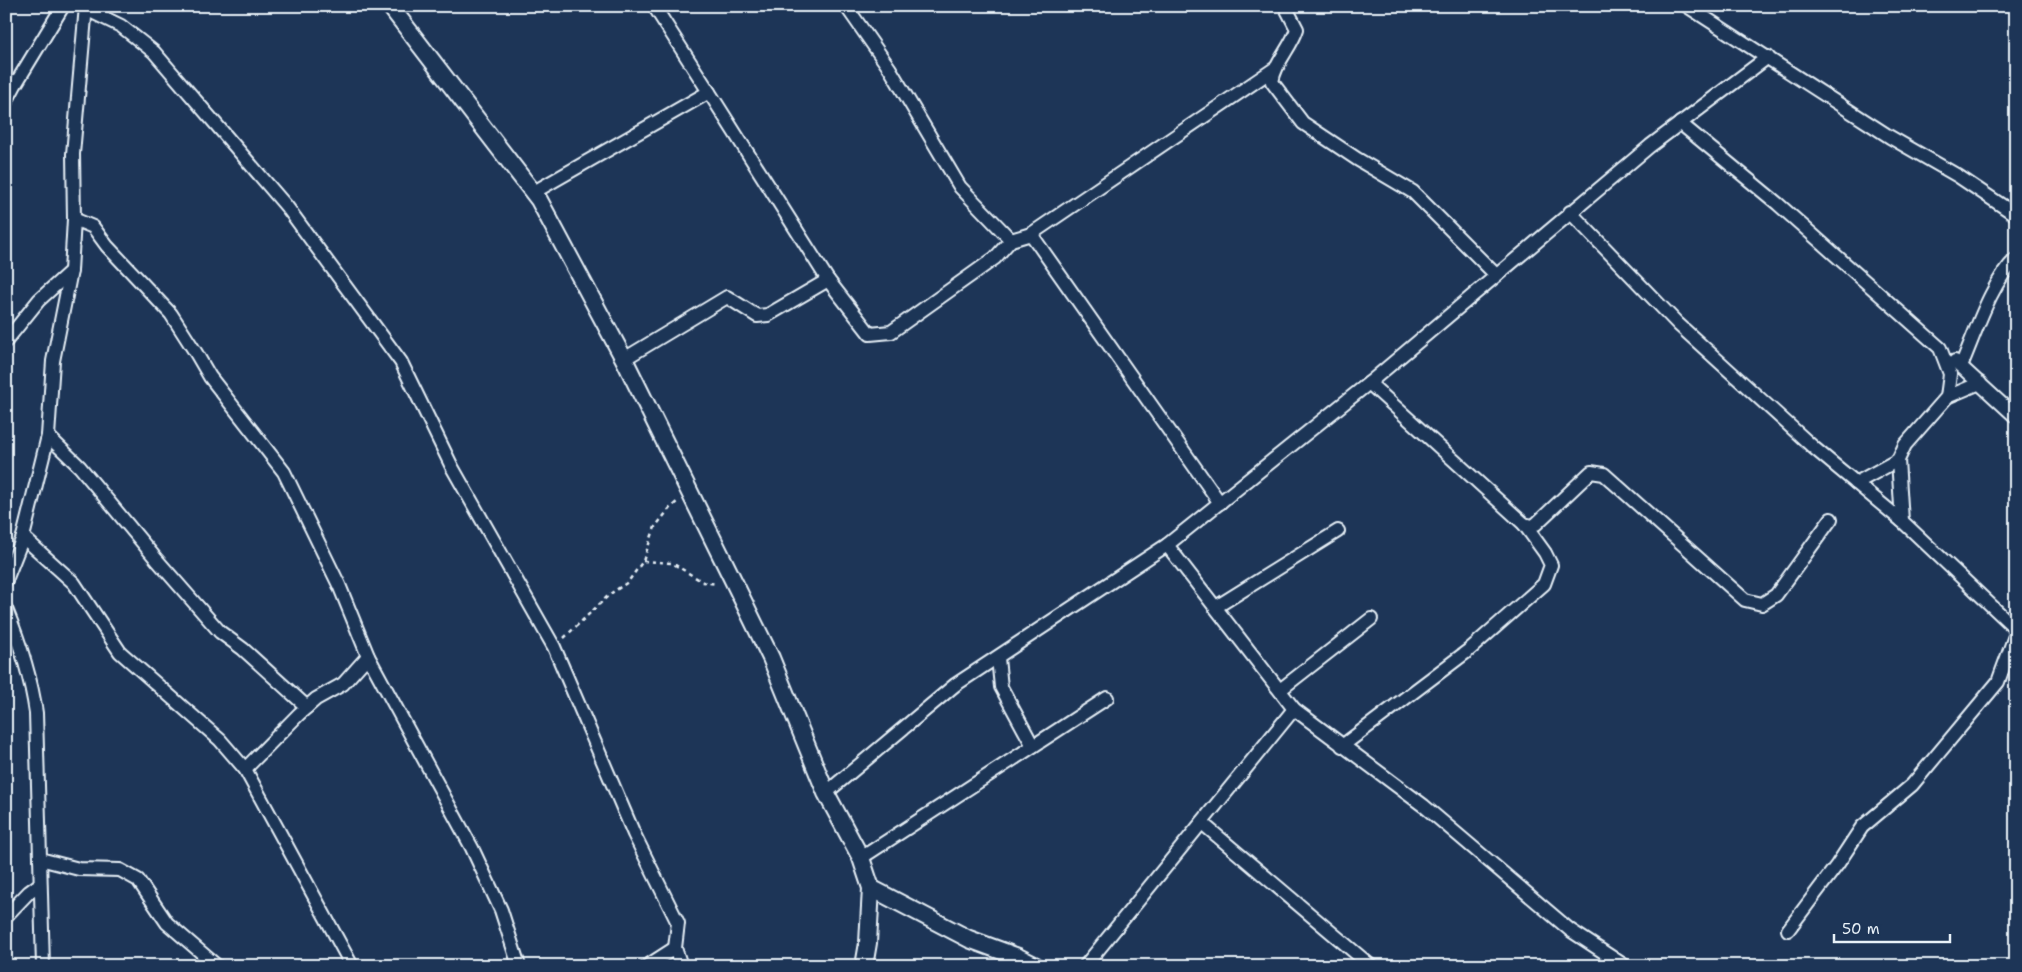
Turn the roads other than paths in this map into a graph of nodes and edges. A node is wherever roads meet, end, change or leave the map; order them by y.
1 (63, 6) edge
2 (390, 6) edge
3 (654, 6) edge
4 (846, 6) edge
5 (1285, 6) edge
6 (1687, 6) edge
7 (86, 8) edge
8 (1768, 57) junction
9 (1274, 69) junction
10 (709, 92) junction
11 (6, 102) edge
12 (1680, 123) junction
13 (534, 192) junction
14 (1570, 212) junction
15 (2016, 214) edge
16 (74, 219) junction
17 (1031, 234) junction
18 (1011, 240) junction
19 (2016, 259) edge
20 (71, 271) junction
21 (1496, 275) junction
22 (828, 280) junction
23 (6, 341) edge
24 (1940, 348) junction
25 (624, 359) junction
26 (1961, 366) junction
27 (1369, 383) junction
28 (1980, 383) junction
29 (1947, 397) junction
30 (2016, 417) edge
31 (48, 436) junction
32 (1898, 460) junction
33 (1856, 483) junction
34 (1220, 503) junction
35 (1831, 519) dead end
36 (1902, 521) junction
37 (1524, 524) junction
38 (1338, 531) dead end
39 (23, 537) junction
40 (1167, 545) junction
41 (6, 580) edge
42 (1216, 607) junction
43 (6, 609) edge
44 (1371, 619) dead end
45 (2016, 631) edge
46 (368, 656) junction
47 (998, 658) junction
48 (1280, 690) junction
49 (1106, 698) dead end
50 (307, 707) junction
51 (1294, 709) junction
52 (1033, 746) junction
53 (1342, 746) junction
54 (245, 770) junction
55 (826, 793) junction
56 (1202, 823) junction
57 (861, 858) junction
58 (40, 859) junction
59 (40, 884) junction
60 (871, 888) junction
61 (6, 916) edge
62 (1788, 930) dead end
63 (675, 948) junction
64 (43, 966) edge
65 (217, 966) edge
66 (352, 966) edge
67 (519, 966) edge
68 (647, 966) edge
69 (681, 966) edge
70 (864, 966) edge
71 (1036, 966) edge
72 (1085, 966) edge
73 (1372, 966) edge
74 (1624, 966) edge

1 - 11 street
2 - 13 street
3 - 10 street
4 - 18 street
5 - 9 street
6 - 8 street
7 - 16 street
7 - 63 street
8 - 12 street
8 - 15 street
9 - 17 street
9 - 21 street
10 - 13 street
10 - 22 street
12 - 14 street
12 - 24 street
13 - 25 street
14 - 21 street
14 - 33 street
16 - 20 street
16 - 46 street
17 - 18 street
17 - 34 street
18 - 22 street
19 - 26 street
20 - 23 street
20 - 31 street
21 - 27 street
22 - 25 street
24 - 26 street
24 - 29 street
25 - 55 street
26 - 28 street
27 - 34 street
27 - 37 street
28 - 29 street
28 - 30 street
29 - 32 street
31 - 39 street
31 - 50 street
32 - 33 street
32 - 36 street
33 - 36 street
34 - 40 street
35 - 37 street
36 - 45 street
37 - 53 street
38 - 42 street
39 - 41 street
39 - 54 street
40 - 42 street
40 - 47 street
42 - 48 street
43 - 58 street
44 - 48 street
45 - 62 street
46 - 50 street
46 - 67 street
47 - 52 street
47 - 55 street
48 - 51 street
49 - 52 street
50 - 54 street
51 - 53 street
51 - 56 street
52 - 57 street
53 - 74 street
54 - 66 street
55 - 57 street
56 - 72 street
56 - 73 street
57 - 60 street
58 - 59 street
58 - 65 street
59 - 61 street
59 - 64 street
60 - 70 street
60 - 71 street
63 - 68 street
63 - 69 street

